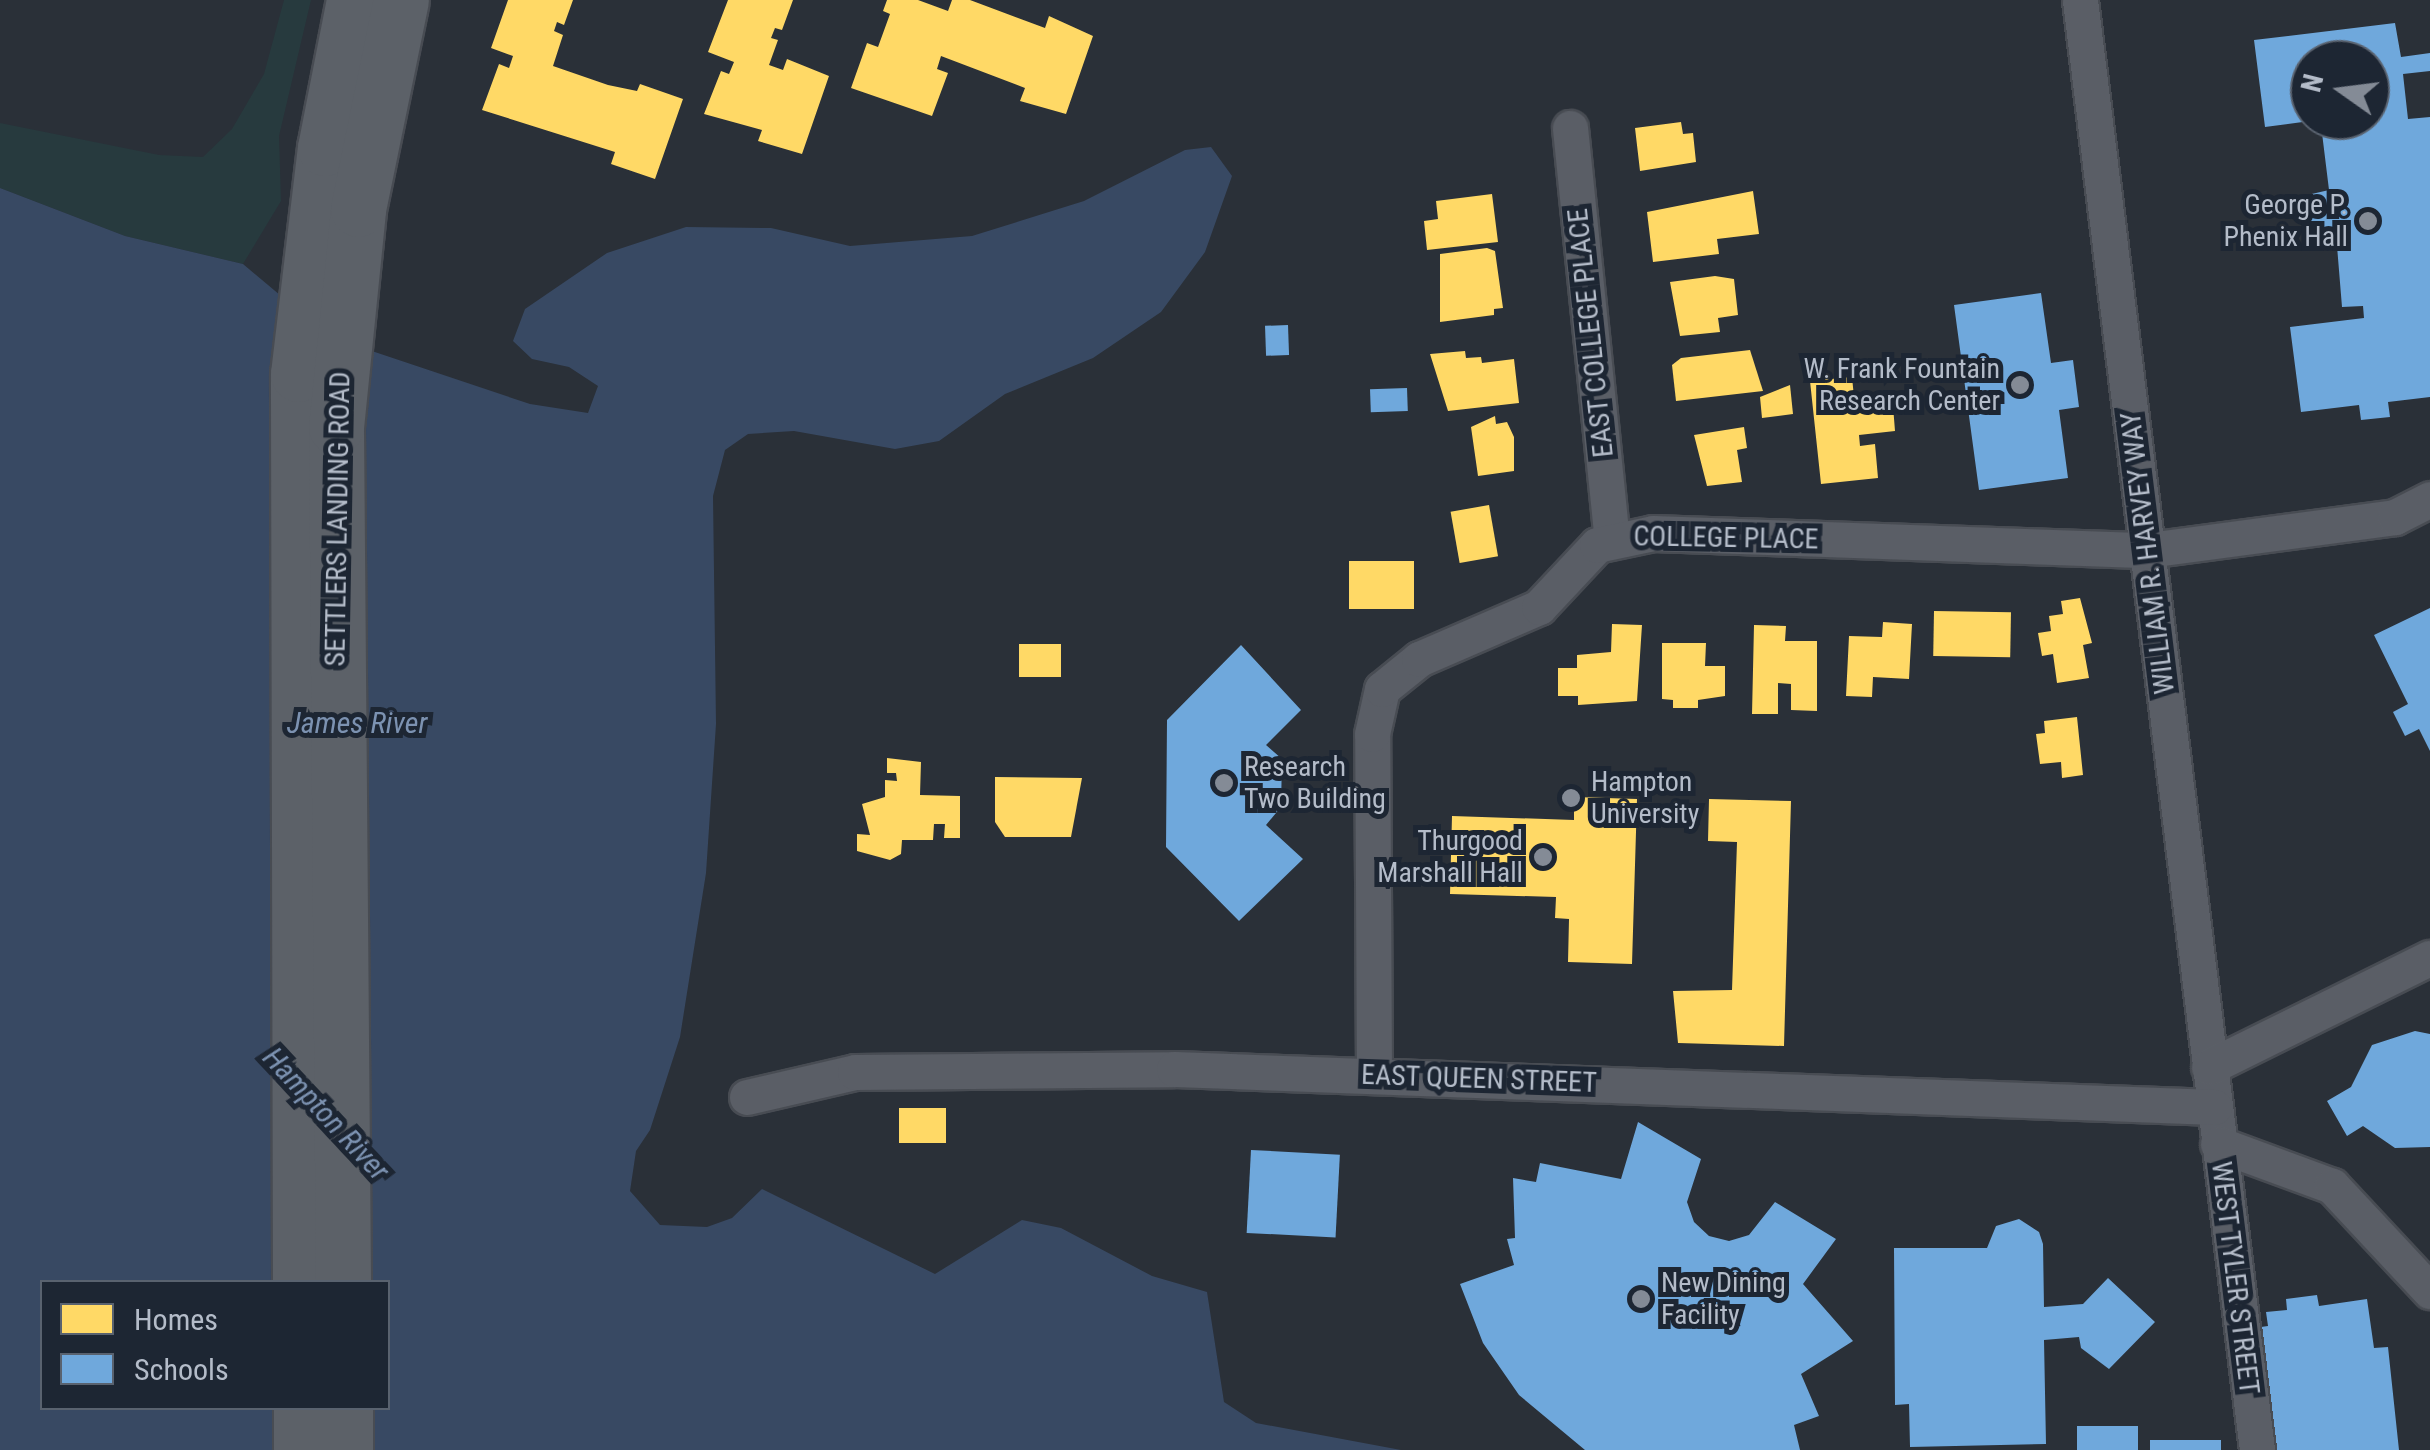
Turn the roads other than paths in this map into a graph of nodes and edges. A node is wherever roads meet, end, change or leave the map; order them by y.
1 (354, 0) edge
2 (402, 0) edge
3 (2080, 0) edge
4 (1570, 128) dead end
5 (337, 206) junction
6 (2430, 499) edge
7 (1612, 538) junction
8 (2148, 550) junction
9 (2430, 958) edge
10 (2209, 1067) junction
11 (1374, 1074) junction
12 (747, 1097) dead end
13 (2214, 1107) junction
14 (2218, 1144) junction
15 (300, 1280) edge
16 (343, 1280) edge
17 (2430, 1291) edge
18 (301, 1410) edge
19 (345, 1410) edge
20 (301, 1450) edge
21 (345, 1450) edge
22 (2257, 1450) edge

1 - 5 main road, SETTLERS LANDING ROAD
2 - 5 main road, SETTLERS LANDING ROAD
3 - 8 street, WILLIAM R. HARVEY WAY
4 - 7 street, EAST COLLEGE PLACE
5 - 15 main road, SETTLERS LANDING ROAD
5 - 16 main road, SETTLERS LANDING ROAD
6 - 8 street, COLLEGE PLACE
7 - 8 street, COLLEGE PLACE
7 - 11 street, COLLEGE PLACE
8 - 10 street, WILLIAM R. HARVEY WAY
9 - 10 street
10 - 13 street, WILLIAM R. HARVEY WAY
11 - 12 street, EAST QUEEN STREET
11 - 13 street, EAST QUEEN STREET
13 - 14 street, WEST TYLER STREET
14 - 17 street
14 - 22 street, WEST TYLER STREET
18 - 20 main road
19 - 21 main road

